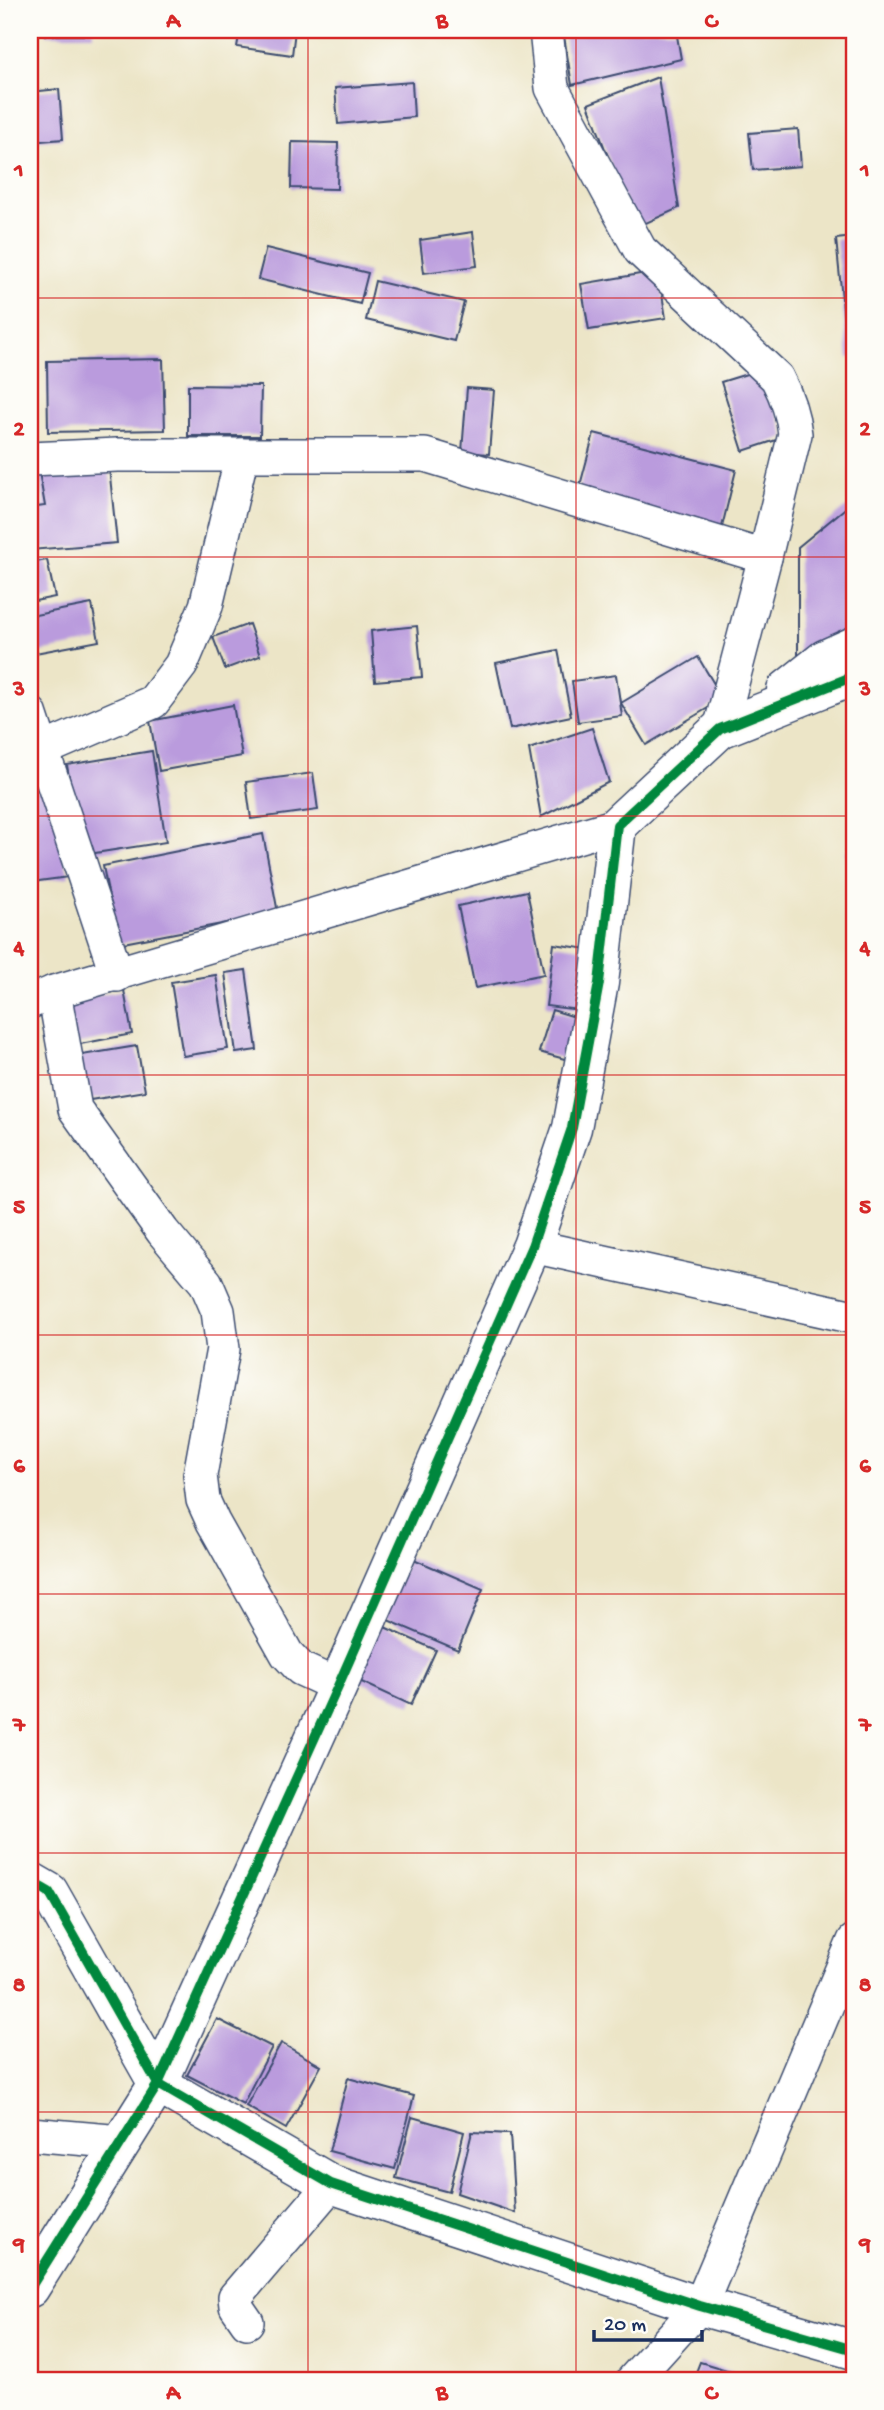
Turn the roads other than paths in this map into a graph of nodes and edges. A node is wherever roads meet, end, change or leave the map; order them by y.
1 (546, 30) edge
2 (242, 455) junction
3 (30, 459) edge
4 (765, 557) junction
5 (854, 646) edge
6 (854, 676) edge
7 (30, 713) edge
8 (757, 714) junction
9 (720, 729) junction
10 (41, 750) junction
11 (617, 825) junction
12 (117, 975) junction
13 (42, 997) edge
14 (533, 1246) junction
15 (854, 1317) edge
16 (338, 1686) junction
17 (30, 1881) edge
18 (854, 1941) edge
19 (158, 2084) junction
20 (30, 2134) edge
21 (122, 2142) junction
22 (331, 2183) junction
23 (30, 2288) edge
24 (700, 2306) junction
25 (247, 2322) dead end
26 (854, 2350) edge
27 (633, 2380) edge

1 - 4 street
2 - 3 street
2 - 4 street
2 - 10 street
4 - 9 street
5 - 8 street
6 - 8 street
7 - 10 street
8 - 9 street
9 - 11 street
10 - 12 street
11 - 12 street
11 - 14 street
12 - 13 street
13 - 16 street
14 - 15 street
14 - 16 street
16 - 19 street
17 - 19 street
18 - 24 street
19 - 21 street
19 - 22 street
20 - 21 street
21 - 23 street
22 - 24 street
22 - 25 street
24 - 26 street
24 - 27 street

